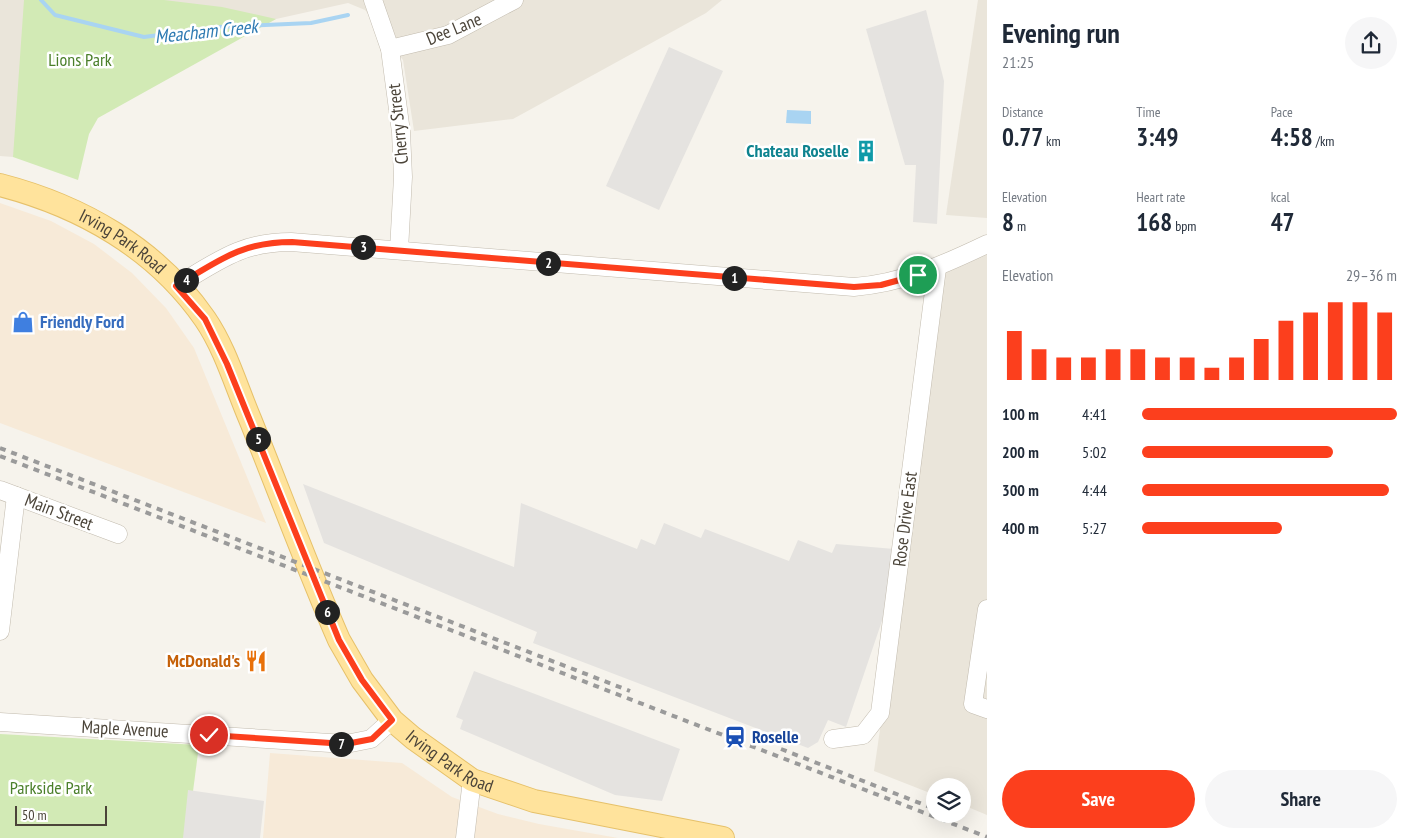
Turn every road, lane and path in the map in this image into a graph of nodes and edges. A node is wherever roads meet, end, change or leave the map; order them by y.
1 (373, 0) edge
2 (514, 0) edge
3 (390, 49) junction
4 (0, 185) edge
5 (987, 244) edge
6 (398, 250) junction
7 (937, 268) junction
8 (176, 286) junction
9 (8, 493) edge
10 (118, 534) dead end
11 (987, 609) edge
12 (0, 631) edge
13 (980, 706) edge
14 (392, 720) junction
15 (0, 722) edge
16 (833, 739) dead end
17 (472, 780) junction
18 (465, 838) edge
19 (723, 838) edge

1 - 3 street, Cherry Street
2 - 3 street, Dee Lane
3 - 6 street, Cherry Street
4 - 8 main road, Irving Park Road
5 - 7 street
6 - 7 street
6 - 8 street
7 - 16 street, Rose Drive East
8 - 14 main road, Irving Park Road
9 - 10 street, Main Street
9 - 12 street
11 - 13 street
14 - 15 street, Maple Avenue
14 - 17 main road, Irving Park Road
17 - 18 street
17 - 19 main road, Irving Park Road

